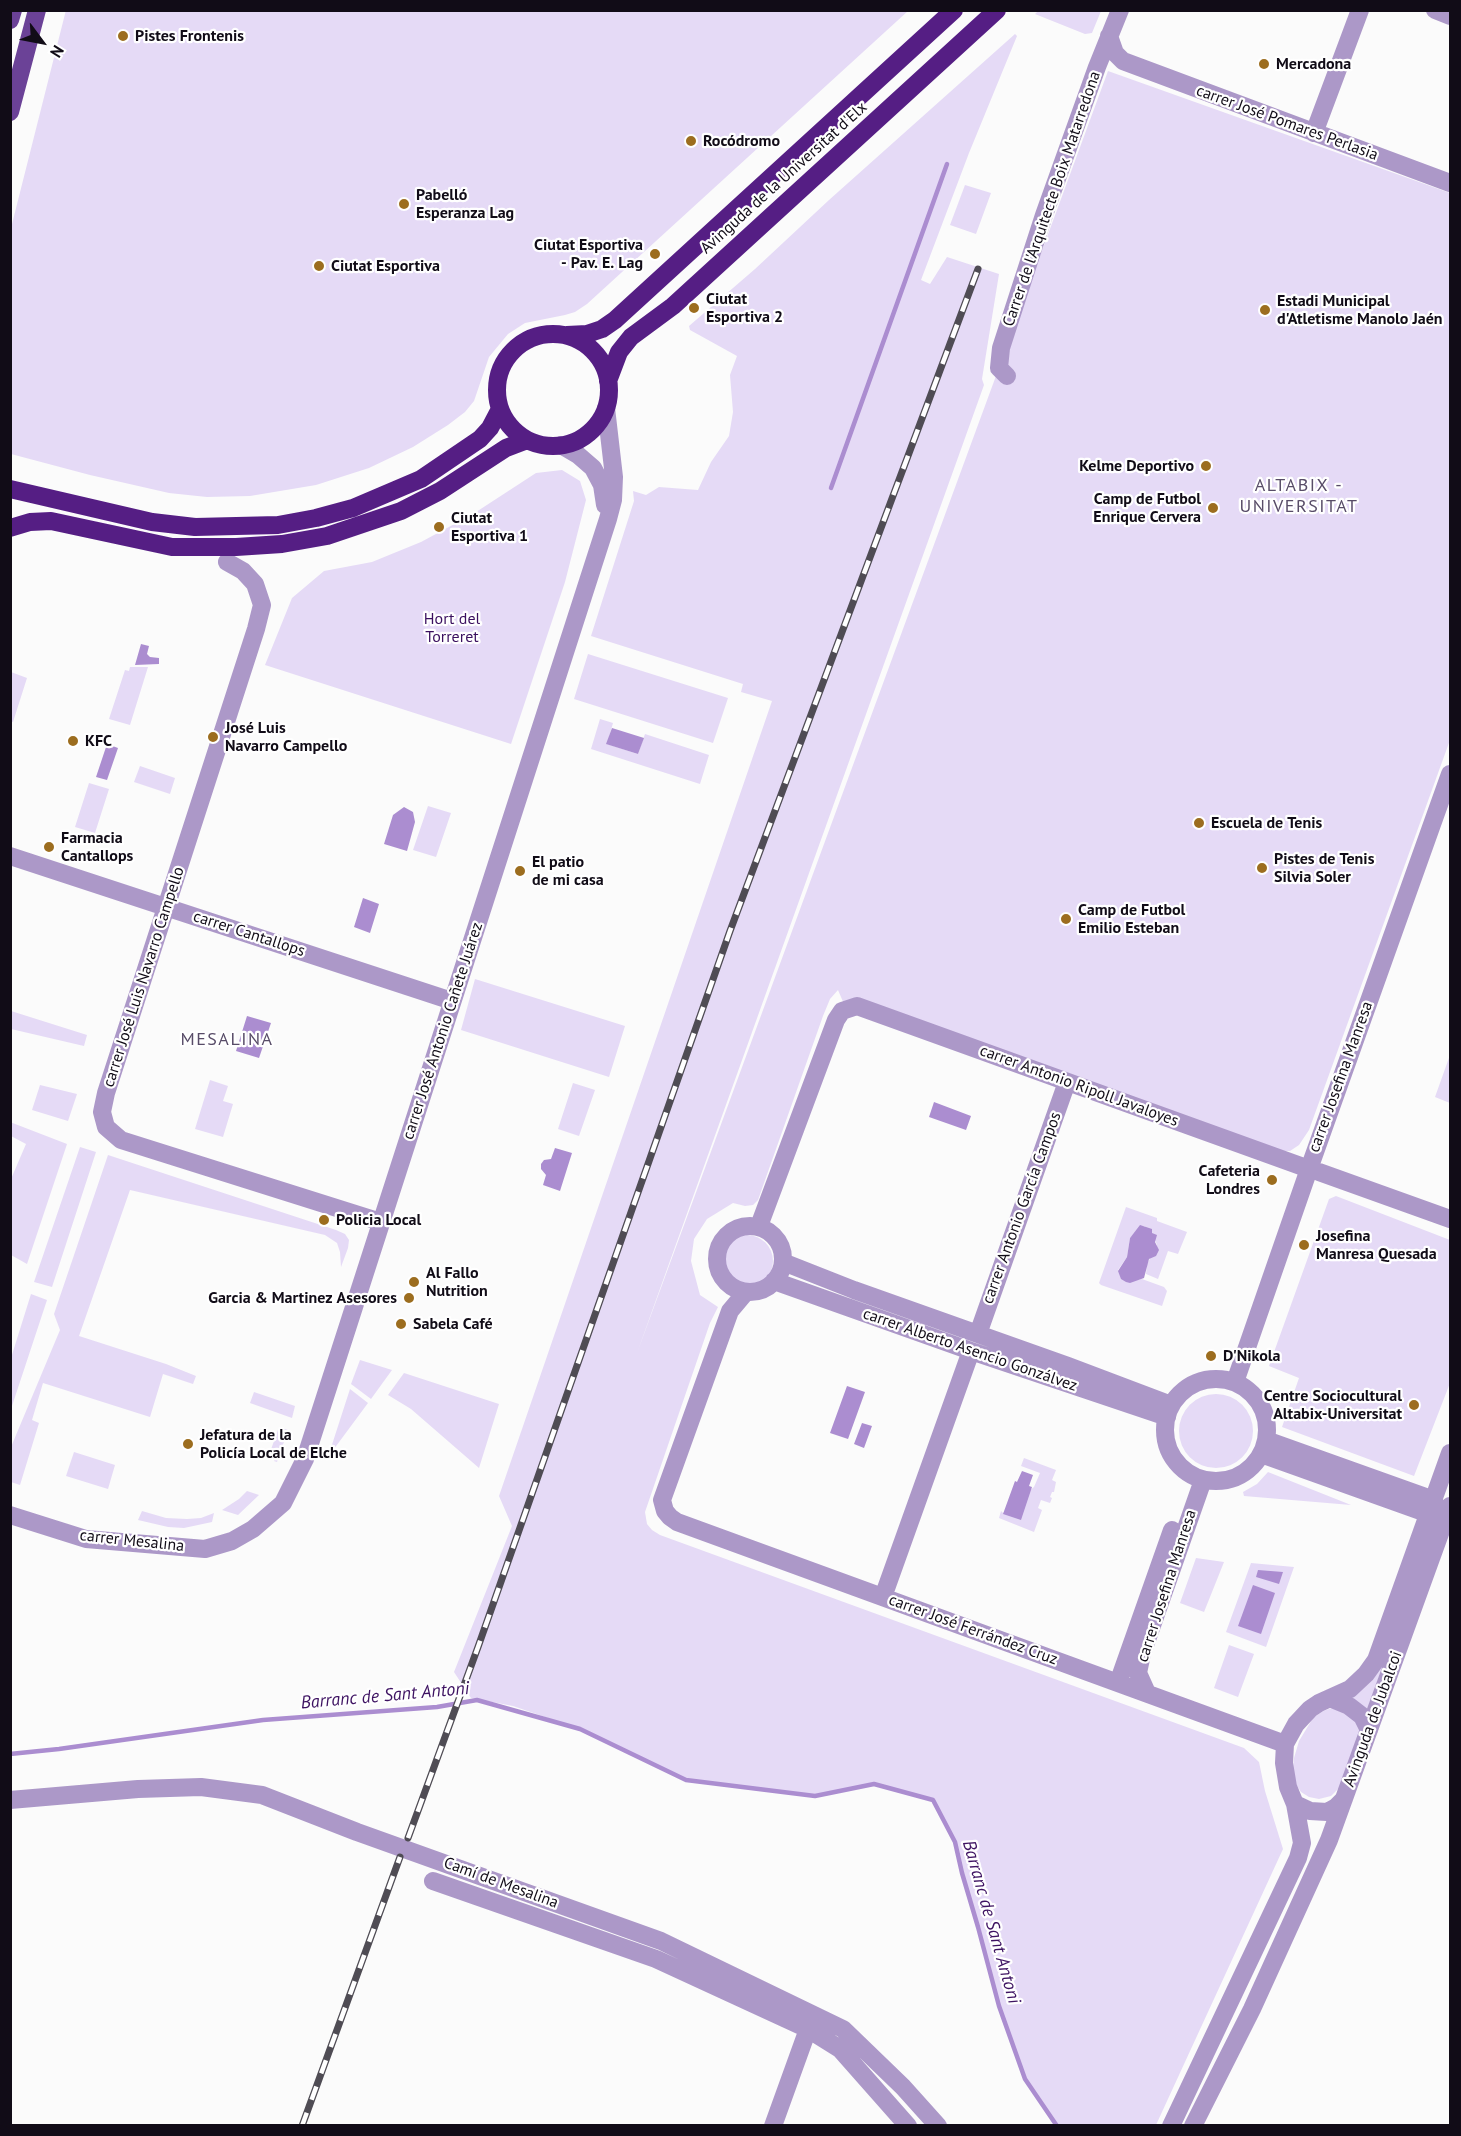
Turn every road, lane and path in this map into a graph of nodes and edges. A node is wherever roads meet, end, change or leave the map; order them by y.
1 (13, 10) edge
2 (37, 10) edge
3 (954, 10) edge
4 (997, 10) edge
5 (1359, 10) edge
6 (1436, 10) edge
7 (1450, 16) edge
8 (10, 20) edge
9 (1116, 20) edge
10 (1123, 61) junction
11 (1096, 68) junction
12 (10, 112) edge
13 (1314, 133) junction
14 (1450, 183) edge
15 (567, 335) junction
16 (1007, 376) dead end
17 (608, 381) junction
18 (606, 408) junction
19 (500, 409) junction
20 (527, 440) junction
21 (561, 445) junction
22 (10, 489) edge
23 (608, 519) junction
24 (10, 528) edge
25 (227, 562) dead end
26 (1450, 774) edge
27 (1449, 811) edge
28 (10, 856) edge
29 (166, 907) junction
30 (452, 1001) junction
31 (1067, 1082) junction
32 (1314, 1170) junction
33 (1450, 1219) edge
34 (381, 1222) junction
35 (759, 1226) junction
36 (783, 1262) junction
37 (774, 1281) junction
38 (746, 1292) junction
39 (975, 1343) junction
40 (1240, 1385) junction
41 (1169, 1411) junction
42 (1264, 1447) junction
43 (1450, 1453) edge
44 (1198, 1477) junction
45 (1438, 1507) edge
46 (10, 1515) edge
47 (253, 1529) joint
48 (883, 1597) junction
49 (1130, 1649) junction
50 (1096, 1675) junction
51 (1118, 1683) junction
52 (1147, 1693) junction
53 (1332, 1699) junction
54 (1369, 1730) junction
55 (1285, 1744) junction
56 (1344, 1799) junction
57 (10, 1800) edge
58 (1294, 1804) junction
59 (433, 1881) dead end
60 (808, 2029) junction
61 (773, 2126) edge
62 (908, 2126) edge
63 (938, 2126) edge
64 (1171, 2126) edge
65 (1193, 2126) edge

1 - 8 main road
2 - 12 main road
3 - 15 highway, Avinguda de la Universitat d'Elx
4 - 17 highway, Avinguda de la Universitat d'Elx
5 - 13 street
6 - 7 street
9 - 10 street
9 - 11 street, Carrer de l'Arquitecte Boix Matarredona
10 - 11 street
10 - 13 street, carrer José Pomares Perlasia
11 - 16 street, Carrer de l'Arquitecte Boix Matarredona
13 - 14 street, carrer José Pomares Perlasia
15 - 17 highway
15 - 19 highway
17 - 18 highway
18 - 21 highway
18 - 23 street, carrer José Antonio Cañete Juárez
19 - 20 highway
19 - 22 highway
20 - 21 highway
20 - 24 highway
21 - 23 street, carrer José Antonio Cañete Juárez
23 - 30 street, carrer José Antonio Cañete Juárez
25 - 29 street, carrer José Luis Navarro Campello
26 - 32 street, carrer Josefina Manresa
27 - 32 street, carrer Josefina Manresa
28 - 29 street, carrer Cantallops
29 - 30 street, carrer Cantallops
29 - 34 street, carrer José Luis Navarro Campello
30 - 34 street, carrer José Antonio Cañete Juárez
31 - 32 street, carrer Antonio Ripoll Javaloyes
31 - 35 street, carrer Antonio Ripoll Javaloyes
31 - 39 street, carrer Antonio García Campos
32 - 33 street, carrer Antonio Ripoll Javaloyes
32 - 40 street, carrer Josefina Manresa
34 - 47 street, carrer José Antonio Cañete Juárez
35 - 36 street
35 - 38 street
36 - 37 street
36 - 39 street, carrer Alberto Asencio Gonzálvez
37 - 38 street
37 - 39 street, carrer Alberto Asencio Gonzálvez
38 - 48 street, carrer José Ferrández Cruz
39 - 41 street, carrer Alberto Asencio Gonzálvez
39 - 48 street, carrer Antonio García Campos
40 - 41 street
40 - 42 street
41 - 44 street
42 - 44 street
42 - 45 street
43 - 45 street, Avinguda de Jubalcoi
44 - 49 street, carrer Josefina Manresa
44 - 52 street, carrer Josefina Manresa
45 - 53 street, Avinguda de Jubalcoi
45 - 54 street, Avinguda de Jubalcoi
46 - 47 street, carrer Mesalina
48 - 50 street, carrer José Ferrández Cruz
49 - 50 street
49 - 51 street, carrer Josefina Manresa
50 - 51 street, carrer José Ferrández Cruz
51 - 52 street, carrer José Ferrández Cruz
52 - 55 street, carrer José Ferrández Cruz
53 - 54 street
53 - 55 street, Avinguda de Jubalcoi
54 - 56 street, Avinguda de Jubalcoi
55 - 58 street
56 - 58 street, Avinguda de Jubalcoi
56 - 65 street
57 - 63 street, Camí de Mesalina
58 - 64 street
59 - 60 street
60 - 61 street
60 - 62 street

